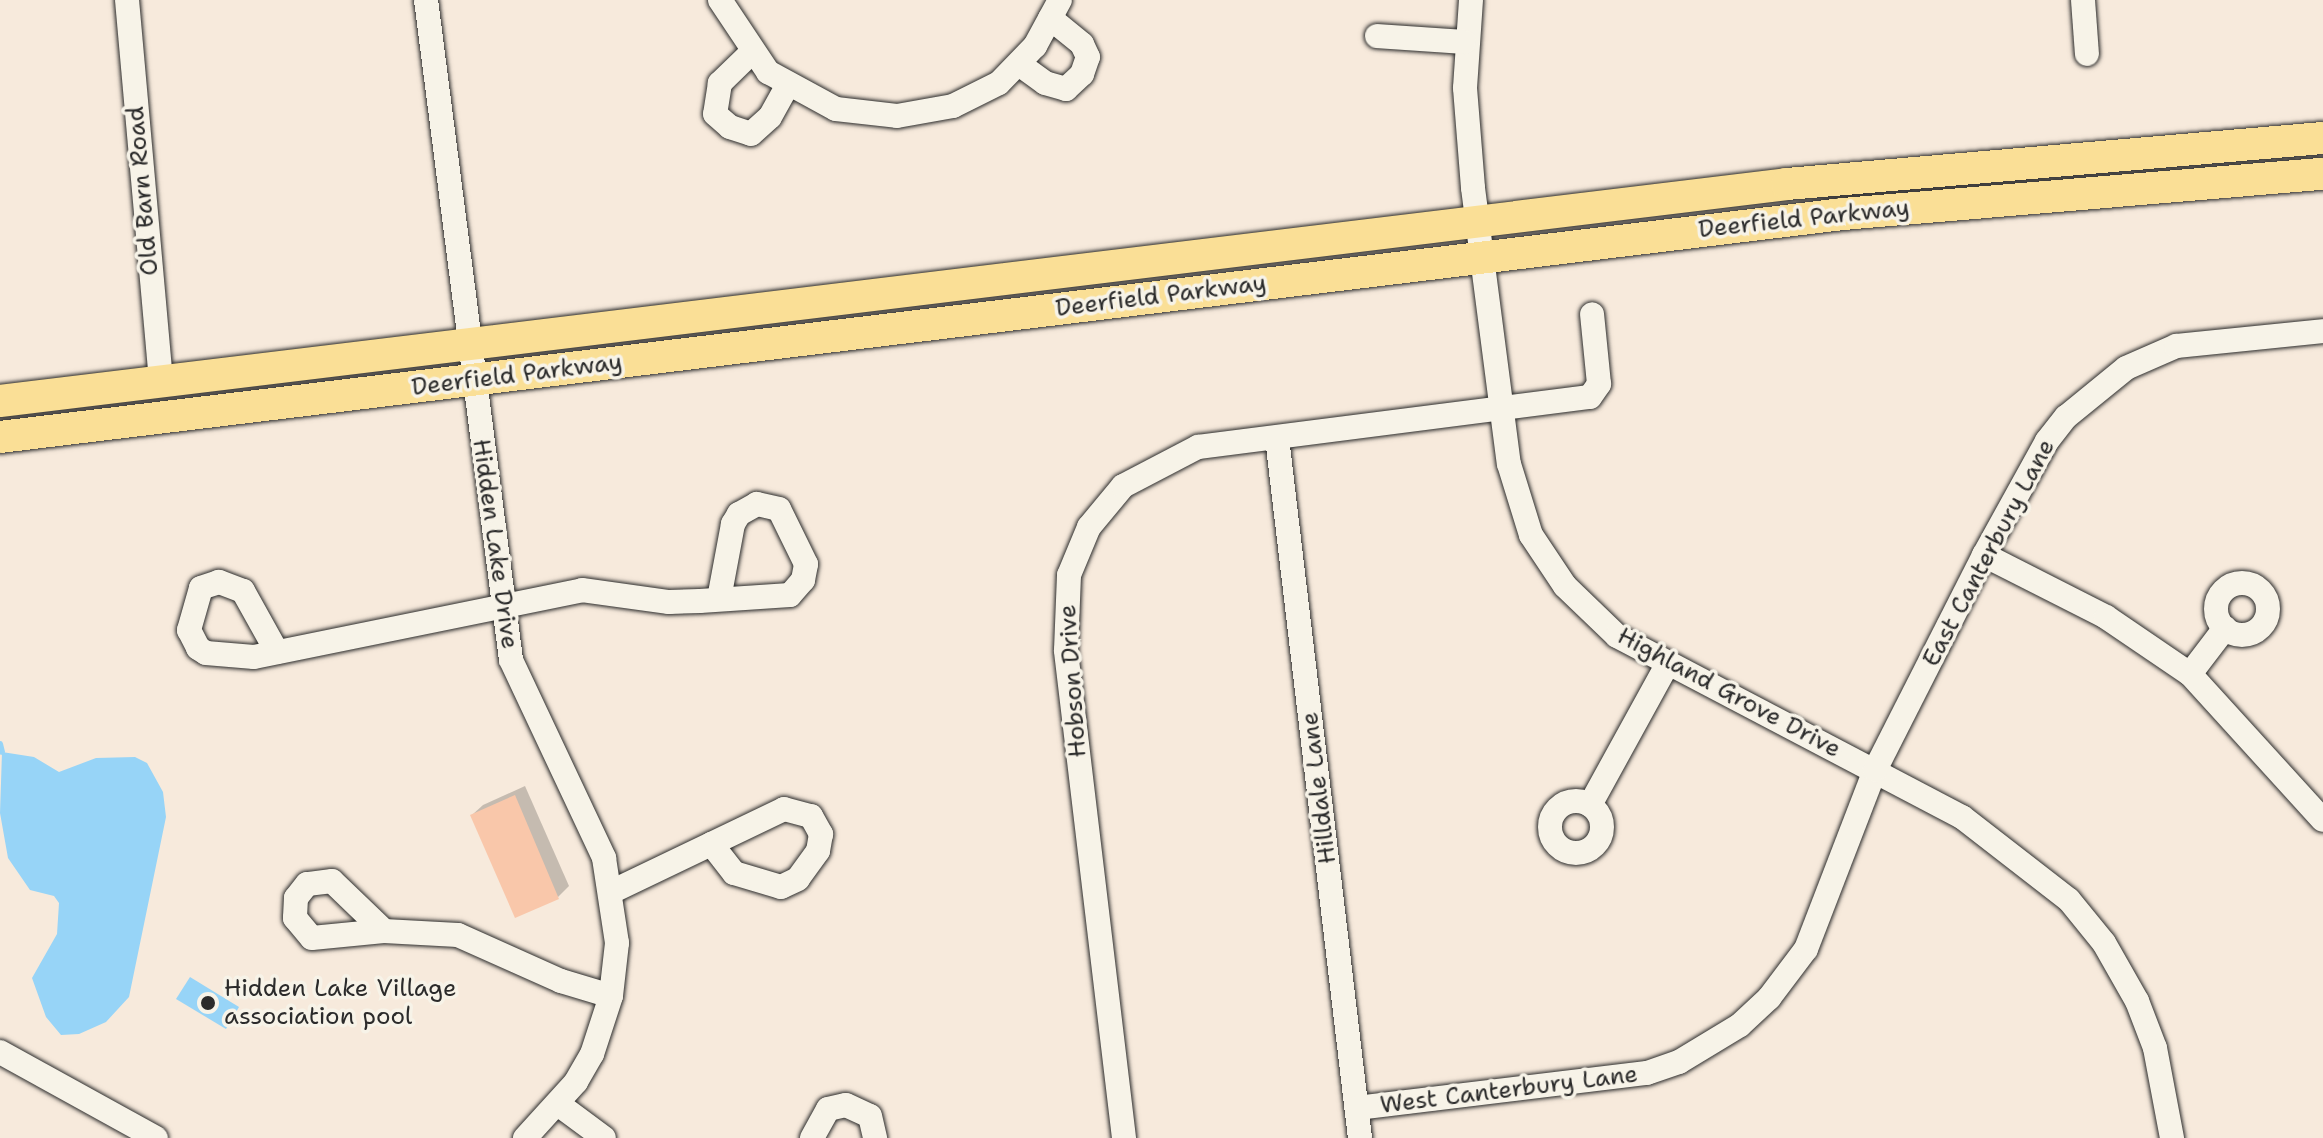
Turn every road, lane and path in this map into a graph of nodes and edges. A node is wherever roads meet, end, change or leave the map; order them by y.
1 (127, 0) edge
2 (426, 0) edge
3 (720, 0) edge
4 (1471, 0) edge
5 (2083, 0) edge
6 (1055, 9) edge
7 (1377, 36) dead end
8 (1464, 42) junction
9 (752, 52) junction
10 (2087, 54) dead end
11 (1019, 64) junction
12 (788, 84) junction
13 (2323, 138) edge
14 (2323, 174) edge
15 (1478, 223) junction
16 (1482, 257) junction
17 (1592, 314) dead end
18 (2323, 331) edge
19 (471, 344) junction
20 (475, 380) junction
21 (161, 381) junction
22 (0, 401) edge
23 (1503, 409) junction
24 (0, 437) edge
25 (1277, 438) junction
26 (1984, 555) junction
27 (719, 599) dead end
28 (500, 606) junction
29 (2225, 628) dead end
30 (277, 652) dead end
31 (1667, 665) junction
32 (2190, 674) junction
33 (1875, 770) junction
34 (1590, 805) dead end
35 (2323, 820) edge
36 (711, 844) dead end
37 (611, 892) junction
38 (384, 931) dead end
39 (611, 996) junction
40 (0, 1052) edge
41 (558, 1104) junction
42 (1357, 1108) junction
43 (156, 1138) edge
44 (525, 1138) edge
45 (604, 1138) edge
46 (812, 1138) edge
47 (875, 1138) edge
48 (1124, 1138) edge
49 (1360, 1138) edge
50 (2172, 1138) edge

1 - 21 street, Old Barn Road
2 - 19 street, Hidden Lake Drive
3 - 9 street
4 - 8 street, Highland Grove Drive
5 - 10 street
6 - 11 street
6 - 11 street
7 - 8 street
8 - 15 street, Highland Grove Drive
9 - 12 street
9 - 12 street
11 - 12 street
13 - 15 main road, Deerfield Parkway
14 - 16 main road, Deerfield Parkway
15 - 16 street, Highland Grove Drive
15 - 19 main road, Deerfield Parkway
16 - 20 main road, Deerfield Parkway
16 - 23 street, Highland Grove Drive
17 - 23 street, Hobson Drive
18 - 26 street, East Canterbury Lane
19 - 20 street, Hidden Lake Drive
19 - 21 main road, Deerfield Parkway
20 - 24 main road, Deerfield Parkway
20 - 28 street, Hidden Lake Drive
21 - 22 main road, Deerfield Parkway
23 - 25 street, Hobson Drive
23 - 31 street, Highland Grove Drive
25 - 42 street, Hilldale Lane
25 - 48 street, Hobson Drive
26 - 32 street
26 - 33 street, East Canterbury Lane
27 - 28 street
28 - 30 street
28 - 37 street, Hidden Lake Drive
29 - 32 street
31 - 33 street, Highland Grove Drive
31 - 34 street
32 - 35 street
33 - 42 street, West Canterbury Lane
33 - 50 street, Highland Grove Drive
36 - 37 street
37 - 39 street, Hidden Lake Drive
38 - 39 street
39 - 41 street, Hidden Lake Drive
40 - 43 street
41 - 44 street, Hidden Lake Drive
41 - 45 street
42 - 49 street, Hilldale Lane
46 - 47 street

